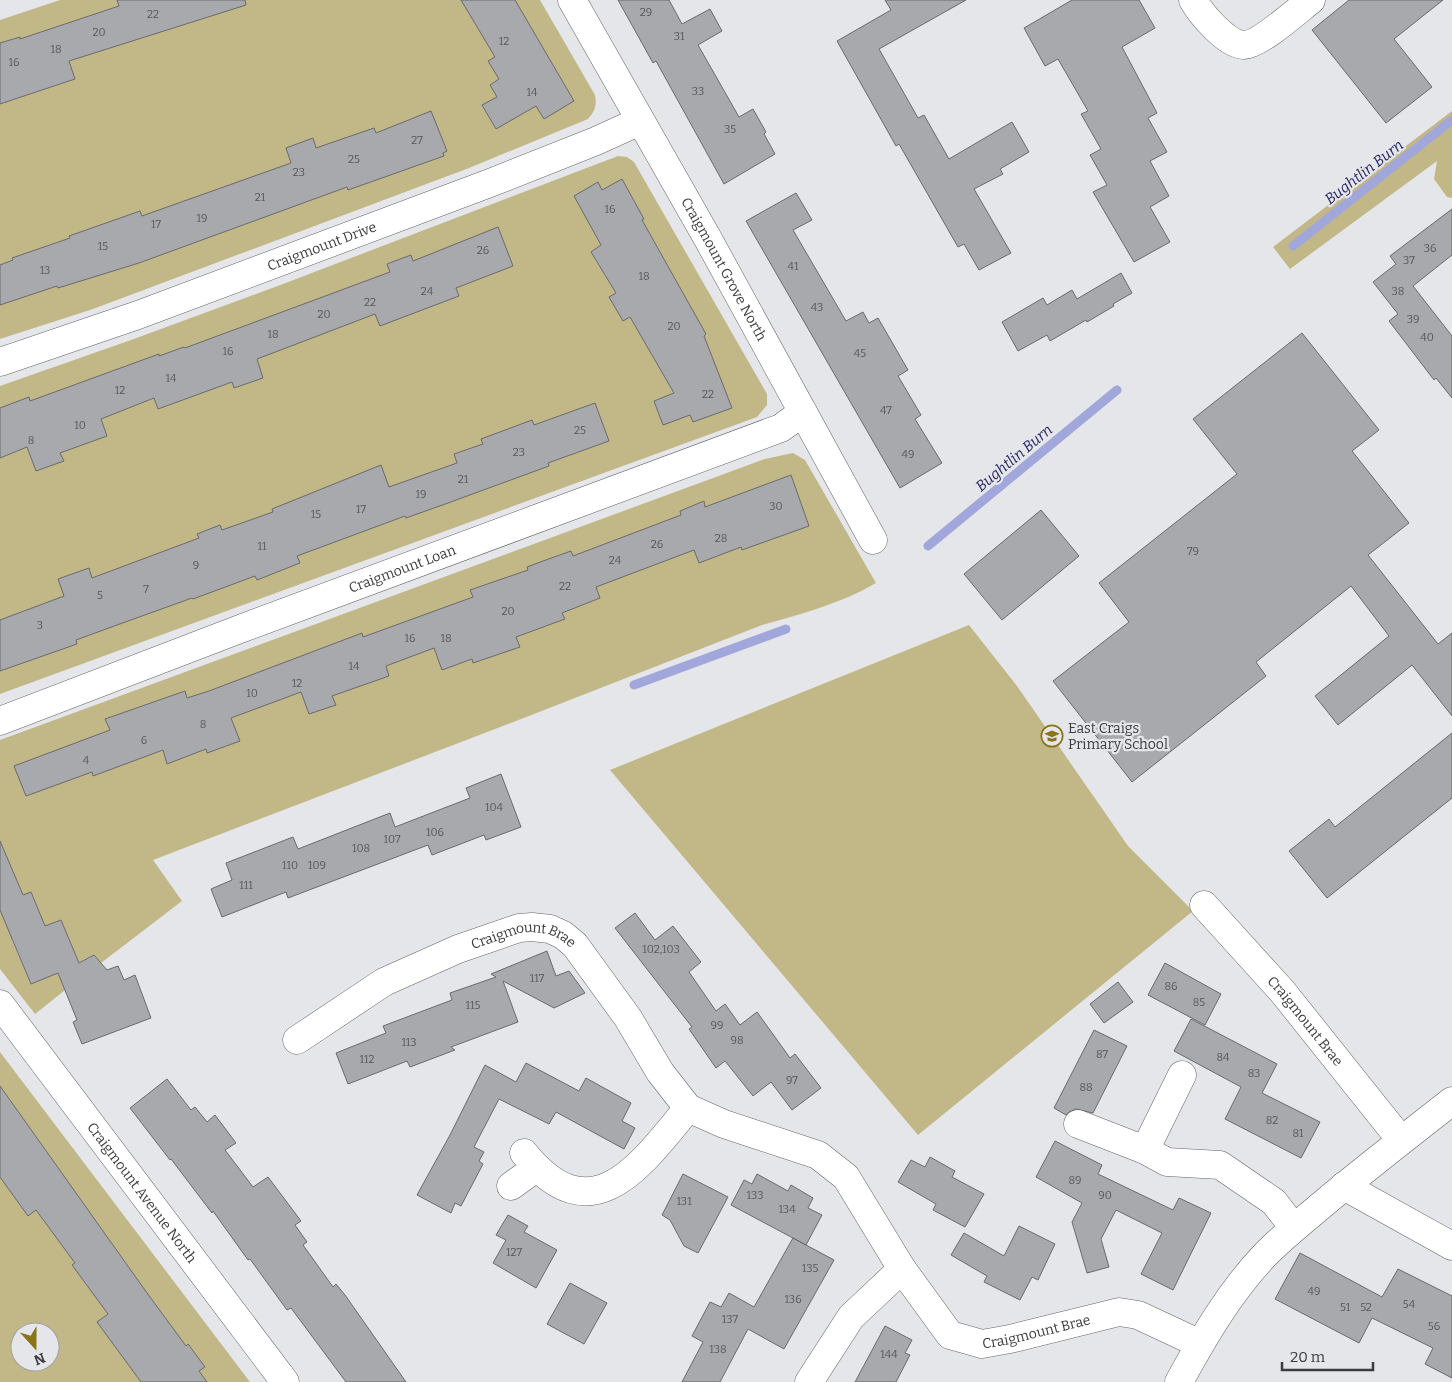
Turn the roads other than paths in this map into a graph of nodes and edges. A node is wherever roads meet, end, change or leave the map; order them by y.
1 (572, 0) edge
2 (1193, 0) edge
3 (1311, 0) edge
4 (640, 121) junction
5 (0, 362) edge
6 (803, 412) junction
7 (873, 540) dead end
8 (0, 721) edge
9 (1204, 904) dead end
10 (0, 1004) edge
11 (298, 1040) dead end
12 (1182, 1075) dead end
13 (1452, 1100) edge
14 (688, 1108) junction
15 (1078, 1124) dead end
16 (1401, 1140) junction
17 (1145, 1150) junction
18 (511, 1186) dead end
19 (1344, 1186) junction
20 (1294, 1228) junction
21 (1452, 1246) edge
22 (902, 1269) junction
23 (1200, 1344) junction
24 (285, 1382) edge
25 (809, 1382) edge
26 (1179, 1382) edge

1 - 4 street, Craigmount Grove North
2 - 3 street
4 - 5 street, Craigmount Drive
4 - 6 street, Craigmount Grove North
6 - 7 street, Craigmount Grove North
6 - 8 street, Craigmount Loan
9 - 16 street, Craigmount Brae
10 - 24 street, Craigmount Avenue North
11 - 14 street, Craigmount Brae
12 - 17 street
13 - 16 street
14 - 18 street
14 - 22 street, Craigmount Brae
15 - 17 street
16 - 19 street
17 - 20 street
19 - 20 street
19 - 21 street
20 - 23 street
22 - 23 street, Craigmount Brae
22 - 25 street
23 - 26 street

